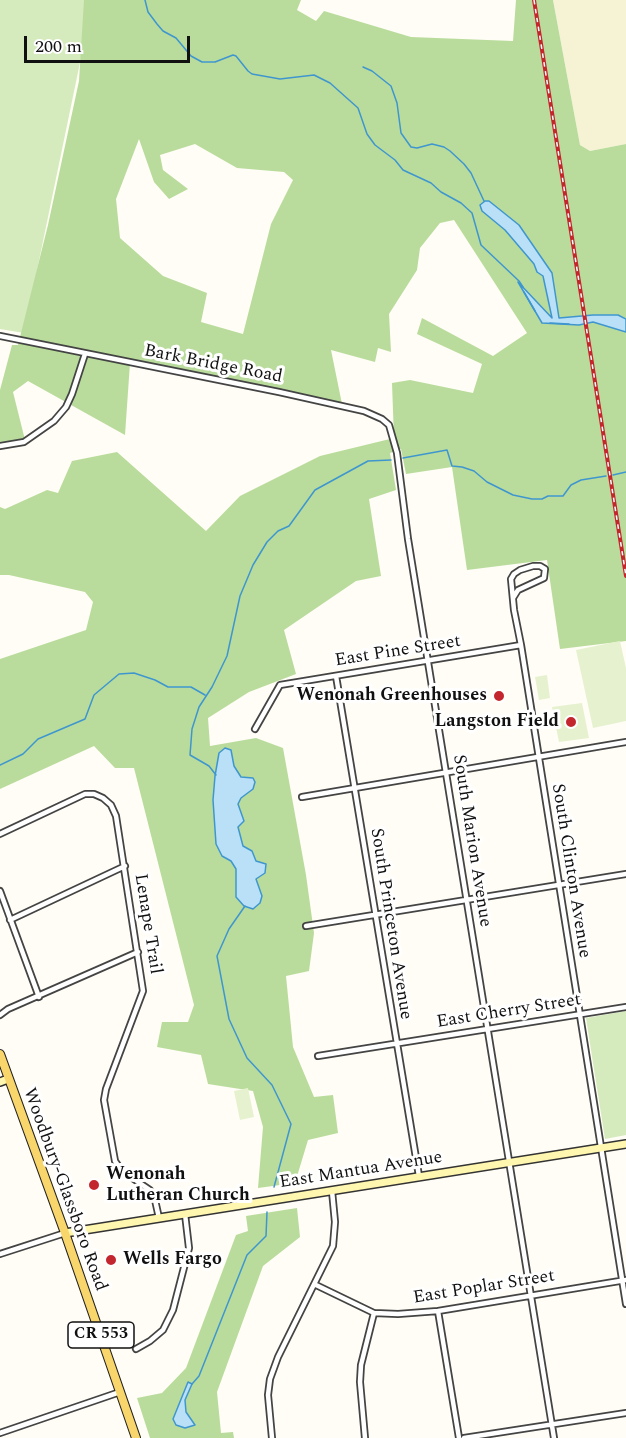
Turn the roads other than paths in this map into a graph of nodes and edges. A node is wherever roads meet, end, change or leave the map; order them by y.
1 (0, 336) edge
2 (86, 354) junction
3 (0, 446) edge
4 (397, 453) joint
5 (513, 598) junction
6 (521, 645) junction
7 (428, 661) junction
8 (336, 676) junction
9 (255, 729) dead end
10 (626, 742) edge
11 (538, 757) junction
12 (446, 772) junction
13 (354, 788) junction
14 (302, 796) dead end
15 (0, 834) edge
16 (125, 866) junction
17 (626, 874) edge
18 (559, 884) junction
19 (0, 891) edge
20 (467, 899) junction
21 (375, 914) junction
22 (10, 920) junction
23 (306, 926) dead end
24 (138, 952) junction
25 (39, 997) junction
26 (626, 1007) edge
27 (0, 1009) edge
28 (8, 1009) junction
29 (580, 1014) junction
30 (0, 1015) edge
31 (488, 1029) junction
32 (396, 1043) junction
33 (0, 1054) edge
34 (318, 1056) dead end
35 (4, 1081) edge
36 (626, 1144) edge
37 (601, 1148) junction
38 (510, 1162) junction
39 (419, 1176) junction
40 (332, 1191) junction
41 (184, 1214) junction
42 (159, 1218) junction
43 (65, 1233) junction
44 (0, 1254) edge
45 (624, 1280) edge
46 (316, 1285) junction
47 (530, 1295) junction
48 (626, 1304) edge
49 (438, 1311) junction
50 (374, 1313) junction
51 (136, 1349) dead end
52 (120, 1392) junction
53 (626, 1413) edge
54 (552, 1424) junction
55 (0, 1433) edge
56 (136, 1438) edge
57 (272, 1438) edge
58 (366, 1438) edge
59 (459, 1438) edge
60 (464, 1438) edge
61 (554, 1438) edge

1 - 2 street, Bark Bridge Road
2 - 3 street
2 - 4 street, Bark Bridge Road
4 - 7 street, South Marion Avenue
5 - 5 street, South Clinton Avenue
5 - 6 street, South Clinton Avenue
6 - 7 street, East Pine Street
6 - 11 street, South Clinton Avenue
7 - 8 street, East Pine Street
7 - 12 street, South Marion Avenue
8 - 9 street, East Pine Street
8 - 13 street, South Princeton Avenue
10 - 11 street
11 - 12 street
11 - 18 street, South Clinton Avenue
12 - 13 street
12 - 20 street, South Marion Avenue
13 - 14 street
13 - 21 street, South Princeton Avenue
15 - 16 street, Lenape Trail
16 - 22 street
16 - 24 street, Lenape Trail
17 - 18 street
18 - 20 street
18 - 29 street, South Clinton Avenue
19 - 22 street
20 - 21 street
20 - 31 street, South Marion Avenue
21 - 23 street
21 - 32 street, South Princeton Avenue
22 - 25 street
24 - 25 street
24 - 42 street, Lenape Trail
25 - 28 street
26 - 29 street, East Cherry Street
27 - 28 street
28 - 30 street
29 - 31 street, East Cherry Street
29 - 37 street, South Clinton Avenue
31 - 32 street, East Cherry Street
31 - 38 street, South Marion Avenue
32 - 34 street, East Cherry Street
32 - 39 street, South Princeton Avenue
33 - 35 main road, Woodbury-Glassboro Road / CR 553
35 - 43 main road, Woodbury-Glassboro Road / CR 553
36 - 37 street, East Mantua Avenue
37 - 38 street, East Mantua Avenue
37 - 45 street, South Clinton Avenue
38 - 39 street, East Mantua Avenue
38 - 47 street, South Marion Avenue
39 - 40 street, East Mantua Avenue
40 - 41 street, East Mantua Avenue
40 - 46 street
41 - 42 street, East Mantua Avenue
41 - 51 street
42 - 43 street, East Mantua Avenue
43 - 44 street
43 - 52 main road, Woodbury-Glassboro Road / CR 553
45 - 47 street, East Poplar Street
45 - 48 street, South Clinton Avenue
46 - 50 street, East Poplar Street
46 - 57 street
47 - 49 street, East Poplar Street
47 - 54 street, South Marion Avenue
49 - 50 street, East Poplar Street
49 - 59 street
50 - 58 street
52 - 55 street
52 - 56 main road, Woodbury-Glassboro Road / CR 553
53 - 54 street
54 - 60 street
54 - 61 street, South Marion Avenue

